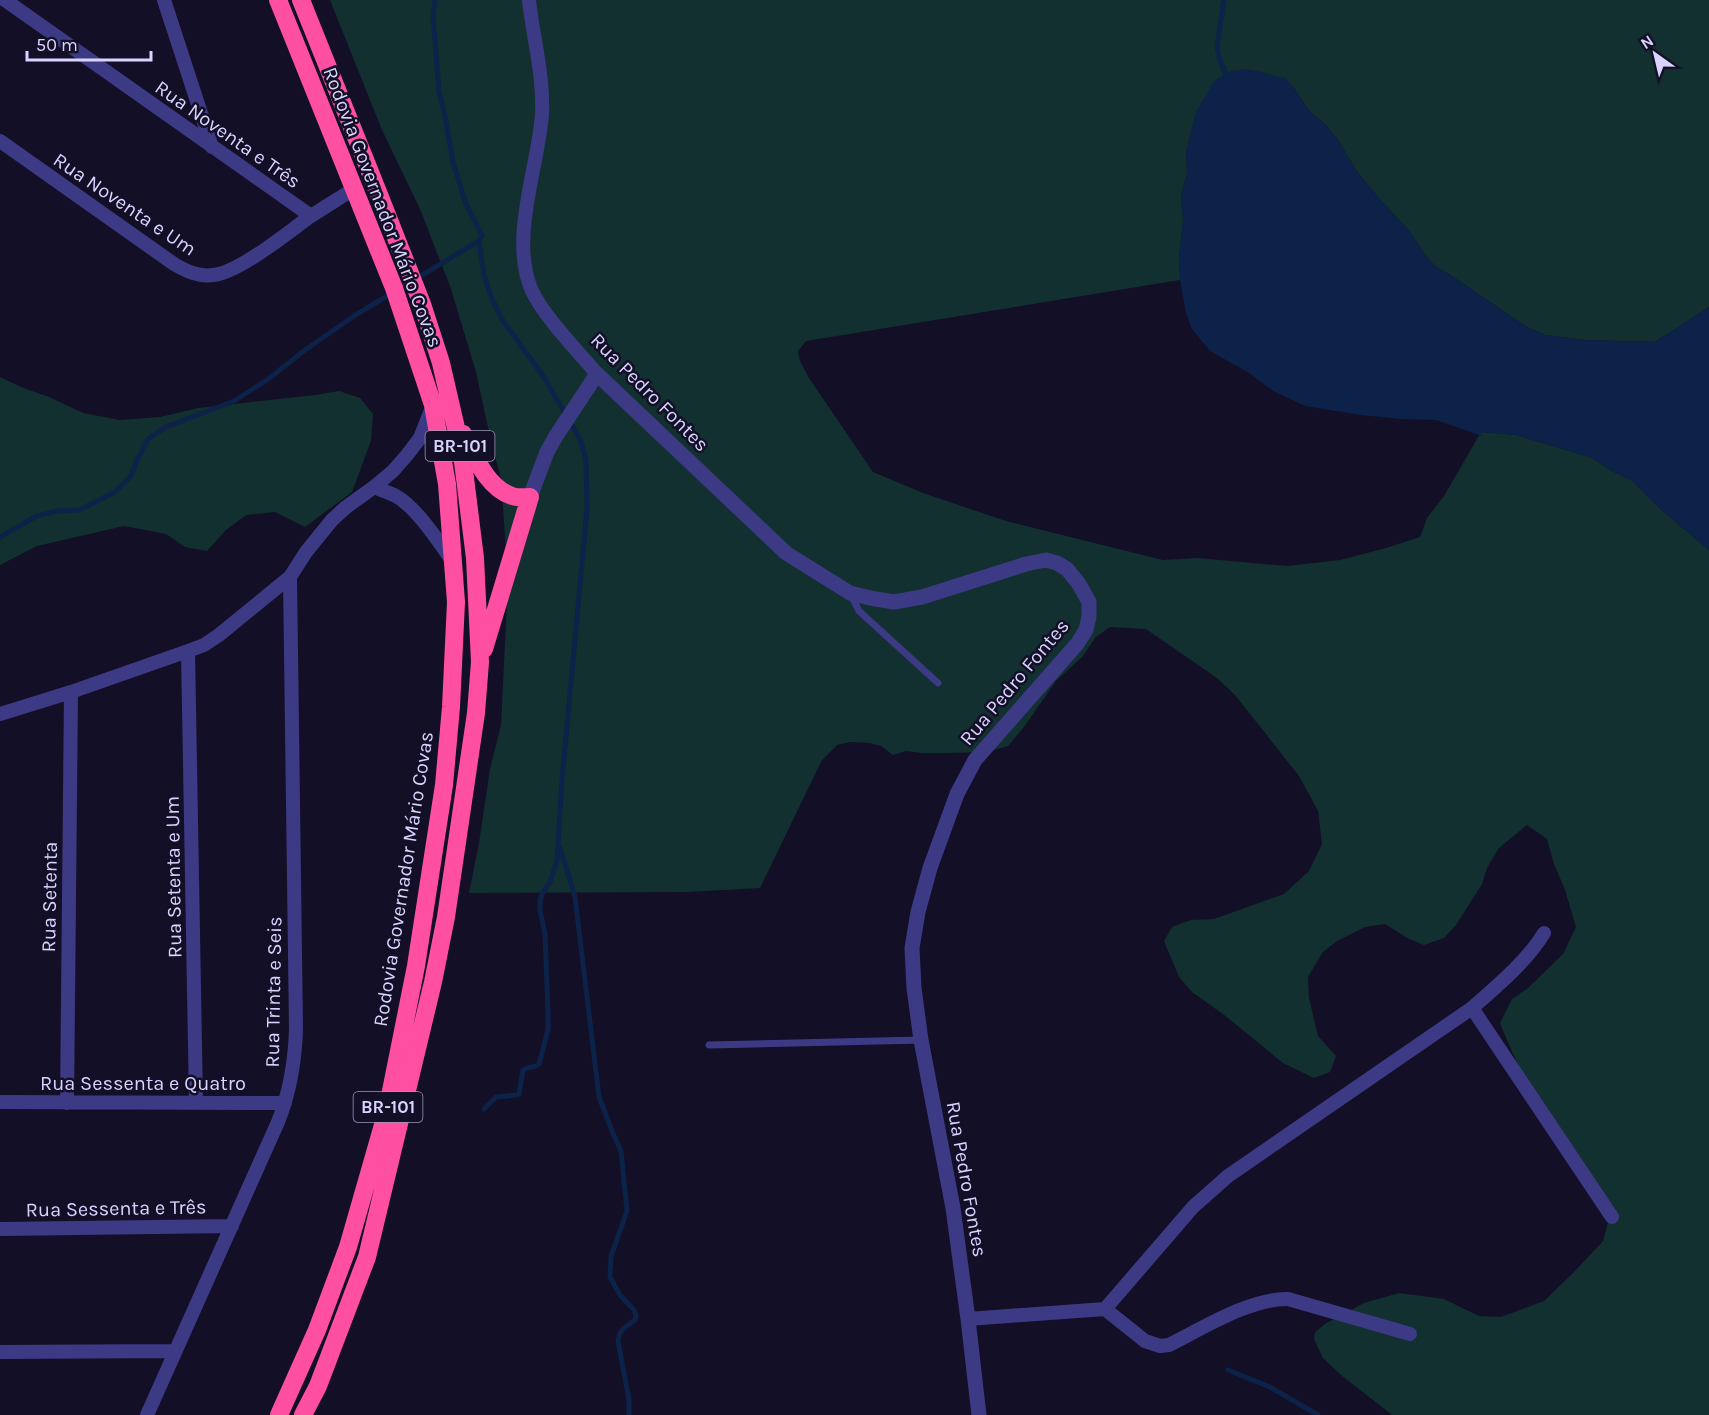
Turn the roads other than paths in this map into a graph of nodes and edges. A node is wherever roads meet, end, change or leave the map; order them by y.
1 (5, 0) edge
2 (164, 0) edge
3 (278, 0) edge
4 (301, 0) edge
5 (529, 0) edge
6 (0, 141) edge
7 (212, 147) junction
8 (355, 188) junction
9 (311, 216) junction
10 (597, 374) junction
11 (433, 405) junction
12 (454, 418) junction
13 (374, 488) junction
14 (530, 497) junction
15 (453, 562) junction
16 (290, 577) junction
17 (850, 593) junction
18 (188, 651) junction
19 (480, 662) junction
20 (938, 683) dead end
21 (71, 692) junction
22 (0, 714) edge
23 (1544, 933) dead end
24 (1472, 1008) junction
25 (921, 1040) junction
26 (709, 1045) dead end
27 (0, 1102) edge
28 (196, 1102) junction
29 (67, 1103) junction
30 (285, 1103) junction
31 (1612, 1217) dead end
32 (232, 1226) junction
33 (0, 1229) edge
34 (1105, 1309) junction
35 (968, 1319) junction
36 (1410, 1335) dead end
37 (175, 1351) junction
38 (0, 1352) edge
39 (147, 1415) edge
40 (279, 1415) edge
41 (303, 1415) edge
42 (979, 1415) edge

1 - 7 street, Rua Noventa e Três
2 - 7 street
3 - 8 highway, Rodovia Governador Mário Covas / BR-101
4 - 12 highway, Rodovia Governador Mário Covas / BR-101
5 - 10 street, Rua Pedro Fontes
6 - 9 street, Rua Noventa e Um
7 - 9 street, Rua Noventa e Três
8 - 9 street, Rua Noventa e Um
8 - 11 highway, Rodovia Governador Mário Covas / BR-101
10 - 14 street
10 - 17 street, Rua Pedro Fontes
11 - 13 street
11 - 15 highway, Rodovia Governador Mário Covas / BR-101
12 - 14 highway
12 - 19 highway, Rodovia Governador Mário Covas / BR-101
13 - 15 street
13 - 16 street
14 - 19 highway
15 - 40 highway, Rodovia Governador Mário Covas / BR-101
16 - 18 street
16 - 30 street, Rua Trinta e Seis
17 - 20 lane
17 - 25 street, Rua Pedro Fontes
18 - 21 street
18 - 28 street, Rua Setenta e Um
19 - 41 highway, Rodovia Governador Mário Covas / BR-101
21 - 22 street
21 - 29 street, Rua Setenta
23 - 24 street
24 - 31 street
24 - 34 street
25 - 26 lane
25 - 35 street, Rua Pedro Fontes
27 - 29 street, Rua Sessenta e Quatro
28 - 29 street, Rua Sessenta e Quatro
28 - 30 street, Rua Sessenta e Quatro
30 - 32 street, Rua Trinta e Seis
32 - 33 street, Rua Sessenta e Três
32 - 37 street, Rua Trinta e Seis
34 - 35 street
34 - 36 street
35 - 42 street, Rua Pedro Fontes
37 - 38 street
37 - 39 street, Rua Trinta e Seis

